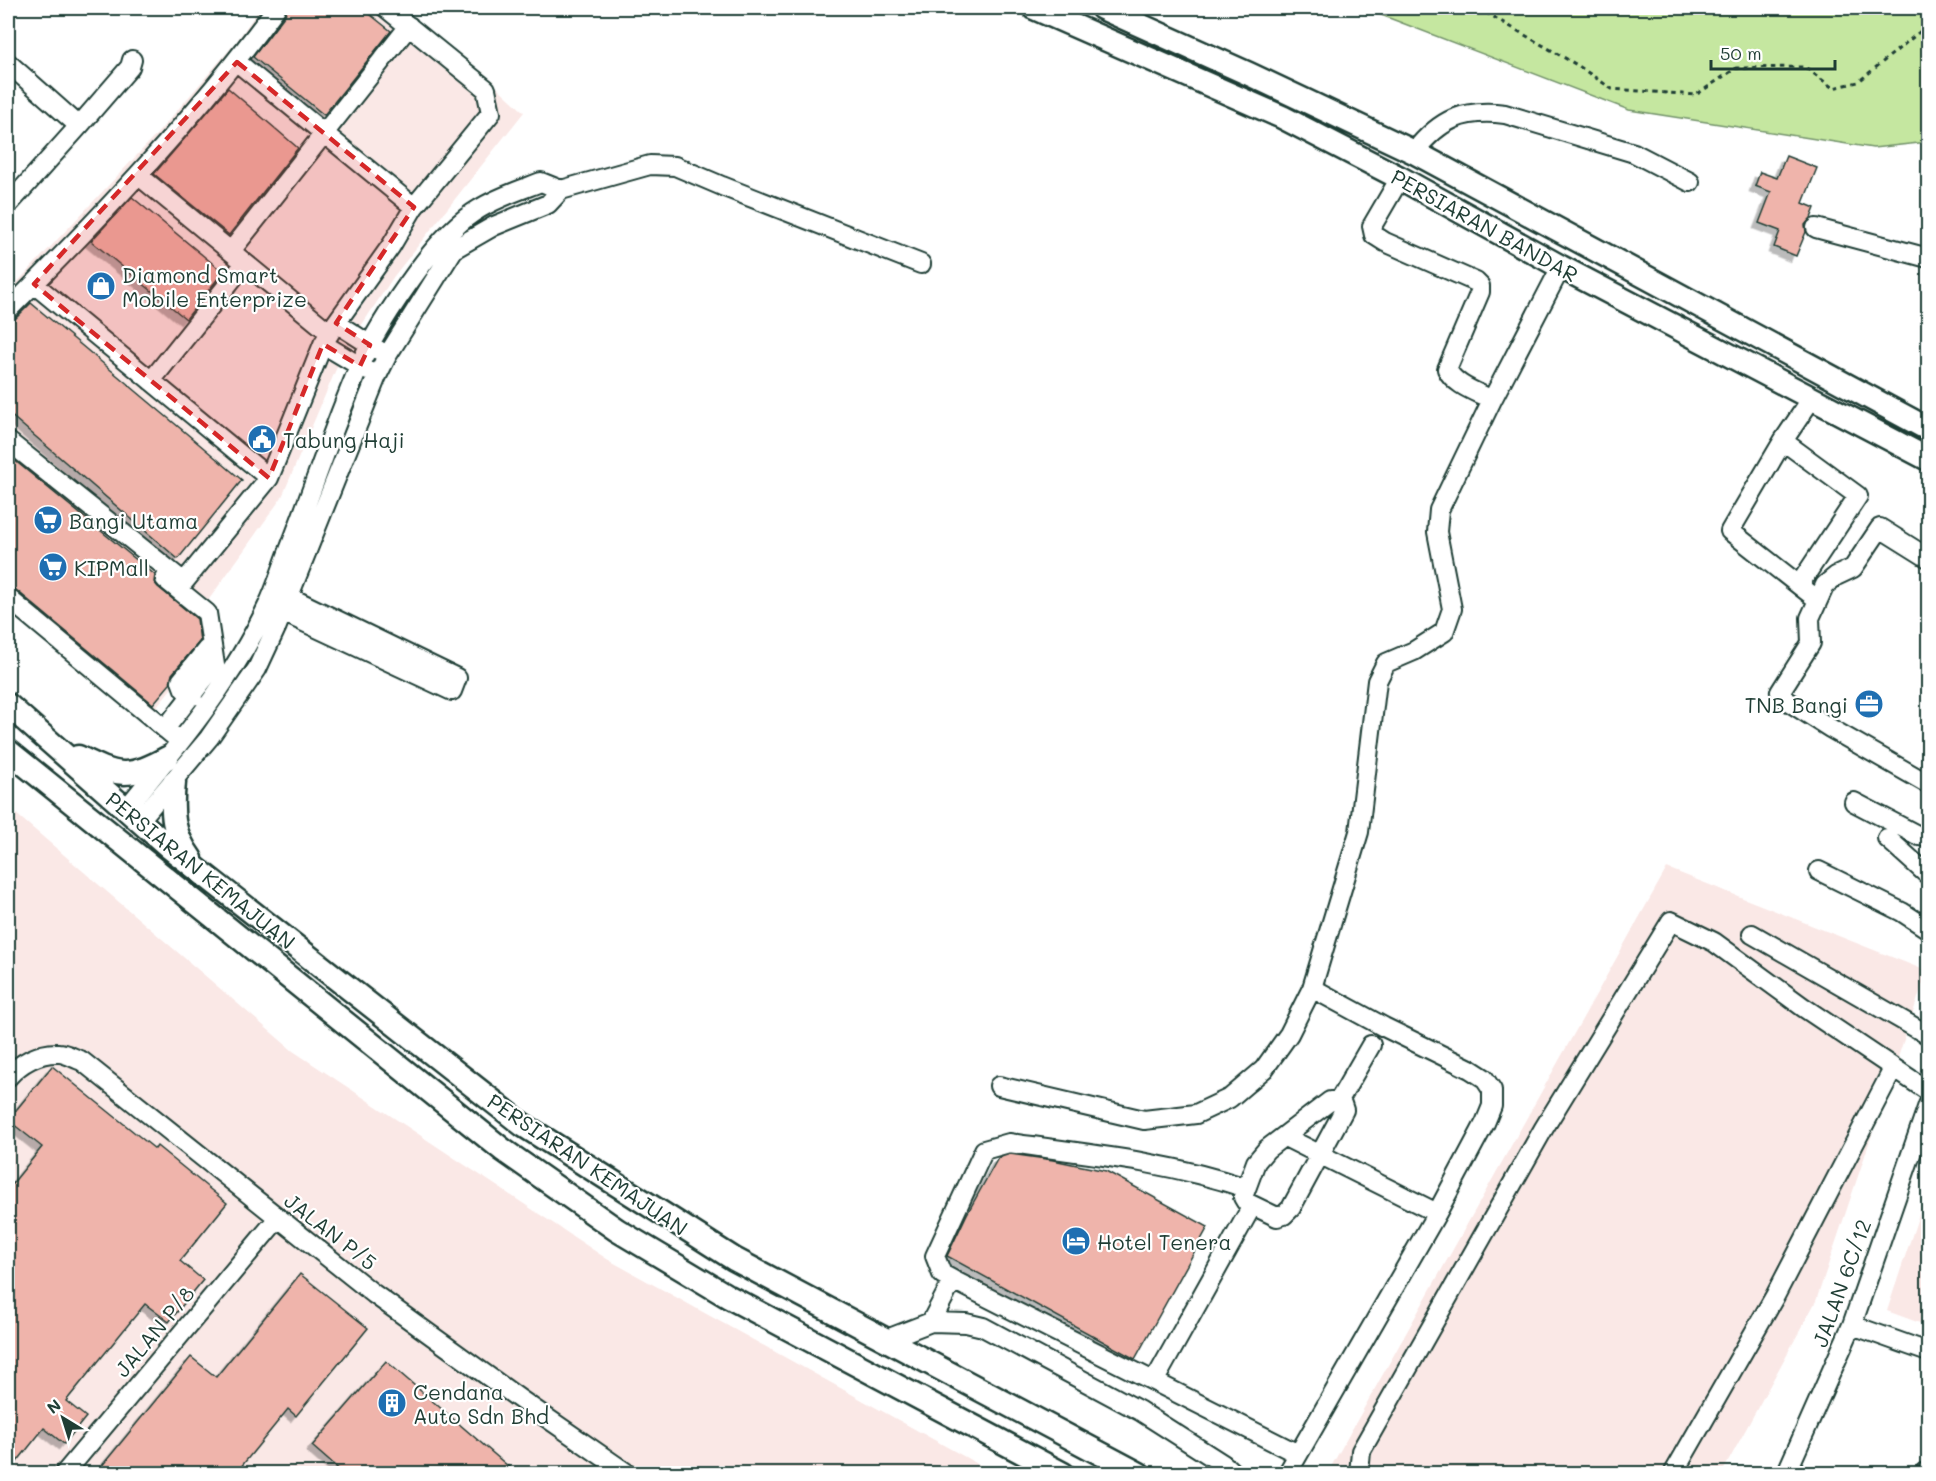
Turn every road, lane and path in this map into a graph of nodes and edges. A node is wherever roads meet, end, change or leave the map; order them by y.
1 (276, 8) edge
2 (386, 8) edge
3 (1034, 8) edge
4 (1102, 8) edge
5 (1478, 8) edge
6 (1929, 25) edge
7 (409, 26) junction
8 (132, 60) dead end
9 (237, 62) junction
10 (8, 63) edge
11 (79, 126) junction
12 (324, 133) junction
13 (1414, 152) junction
14 (138, 175) junction
15 (1400, 178) junction
16 (1690, 182) dead end
17 (561, 190) junction
18 (8, 205) edge
19 (414, 207) junction
20 (1816, 228) dead end
21 (238, 257) junction
22 (1929, 258) edge
23 (921, 264) dead end
24 (1561, 267) junction
25 (34, 284) junction
26 (8, 310) edge
27 (330, 333) junction
28 (370, 345) junction
29 (387, 356) junction
30 (360, 366) junction
31 (377, 376) junction
32 (152, 381) junction
33 (1812, 398) junction
34 (1492, 399) junction
35 (1929, 429) edge
36 (8, 441) edge
37 (1783, 441) junction
38 (8, 451) edge
39 (1929, 459) edge
40 (269, 478) junction
41 (1929, 558) edge
42 (1799, 585) junction
43 (8, 597) edge
44 (1818, 600) junction
45 (278, 601) junction
46 (192, 700) junction
47 (8, 705) edge
48 (162, 725) junction
49 (50, 742) junction
50 (174, 749) junction
51 (8, 751) edge
52 (174, 782) junction
53 (1929, 784) edge
54 (1854, 802) dead end
55 (130, 817) junction
56 (1929, 837) edge
57 (1887, 838) dead end
58 (1819, 872) dead end
59 (201, 873) junction
60 (1929, 875) edge
61 (1929, 929) edge
62 (1752, 934) dead end
63 (261, 956) junction
64 (1312, 988) junction
65 (1929, 1035) edge
66 (1371, 1046) dead end
67 (1893, 1069) junction
68 (8, 1077) edge
69 (999, 1086) dead end
70 (1929, 1091) edge
71 (1338, 1102) junction
72 (1929, 1105) edge
73 (1285, 1137) junction
74 (1321, 1156) junction
75 (1246, 1188) junction
76 (1252, 1206) junction
77 (1437, 1213) junction
78 (278, 1218) junction
79 (953, 1280) junction
80 (931, 1322) junction
81 (1852, 1325) junction
82 (888, 1339) junction
83 (1929, 1352) edge
84 (1155, 1380) junction
85 (1298, 1454) junction
86 (618, 1471) edge
87 (64, 1473) edge
88 (1064, 1473) edge
89 (1139, 1473) edge
90 (1234, 1473) edge
91 (1287, 1473) edge
92 (1359, 1473) edge
93 (1673, 1473) edge
94 (1786, 1473) edge

1 - 9 street
2 - 7 street
3 - 15 main road, PERSIARAN BANDAR
4 - 13 main road, PERSIARAN BANDAR
5 - 6 path
7 - 12 street
7 - 19 street
8 - 11 street
9 - 12 street
9 - 14 street
10 - 11 street
11 - 18 street
12 - 19 street
12 - 21 street
13 - 16 street
13 - 35 main road, PERSIARAN BANDAR
14 - 21 street
14 - 25 street
15 - 24 main road, PERSIARAN BANDAR
15 - 34 street
17 - 23 street
17 - 28 street
17 - 29 street
19 - 27 street
20 - 22 street
21 - 27 street
21 - 32 street
24 - 33 main road, PERSIARAN BANDAR
24 - 34 street
25 - 26 street
25 - 32 street
27 - 28 street
27 - 30 street
27 - 40 street
28 - 29 street
28 - 30 street
29 - 31 street
30 - 31 street
30 - 45 street
31 - 45 street
32 - 40 street
33 - 37 street
33 - 39 main road, PERSIARAN BANDAR
34 - 64 street
36 - 40 street
37 - 42 street
37 - 42 street
38 - 46 street
41 - 44 street
42 - 44 street
43 - 48 street
44 - 53 street
45 - 45 street
45 - 46 street
45 - 52 street
46 - 48 street
46 - 50 street
47 - 49 main road, PERSIARAN KEMAJUAN
48 - 50 street
49 - 50 main road
49 - 55 main road, PERSIARAN KEMAJUAN
50 - 55 street
51 - 55 main road
51 - 63 main road, PERSIARAN KEMAJUAN
52 - 55 street
52 - 59 main road
54 - 56 street
55 - 59 main road, PERSIARAN KEMAJUAN
55 - 63 main road
57 - 60 street
58 - 61 street
59 - 82 main road, PERSIARAN KEMAJUAN
62 - 65 street
63 - 88 main road, PERSIARAN KEMAJUAN
64 - 69 street
64 - 77 street
66 - 71 street
67 - 70 street
67 - 92 street
67 - 93 street
68 - 78 street, JALAN P/5
71 - 73 street
71 - 74 street
72 - 81 street, JALAN 6C/12
73 - 74 street
73 - 75 street
74 - 76 street
74 - 77 street
75 - 76 street
75 - 79 street
76 - 84 street
77 - 85 street
78 - 86 street, JALAN P/5
78 - 87 street, JALAN P/8
79 - 80 street
79 - 84 street
80 - 82 street
80 - 90 street
81 - 83 street
81 - 94 street, JALAN 6C/12
82 - 89 main road, PERSIARAN KEMAJUAN
84 - 85 street
85 - 91 street

